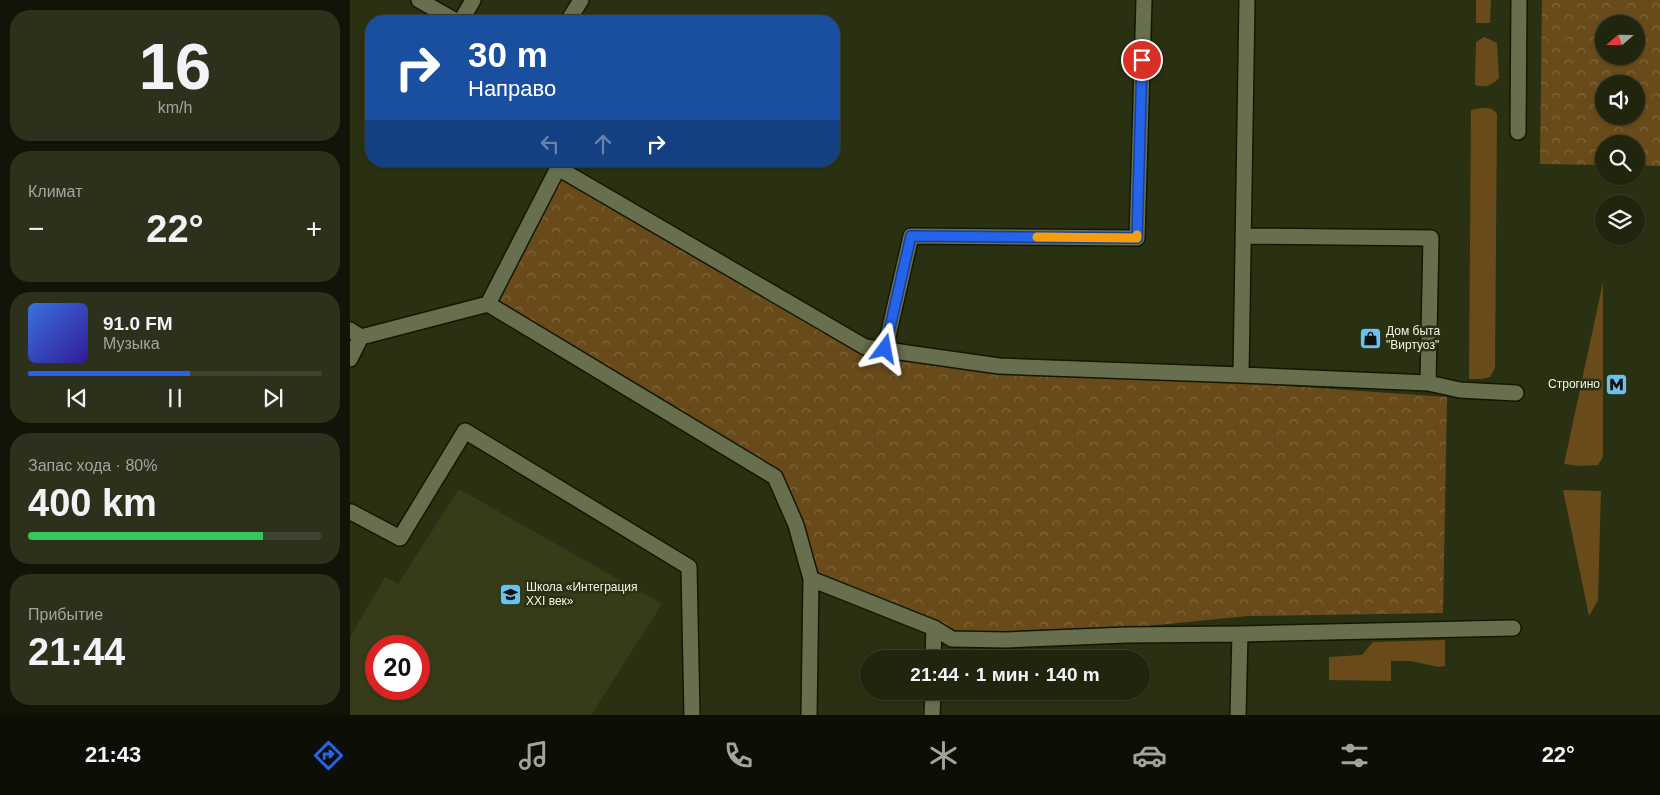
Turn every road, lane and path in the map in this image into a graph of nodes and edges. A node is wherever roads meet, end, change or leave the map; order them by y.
1 (419, 0) edge
2 (474, 0) edge
3 (581, 0) edge
4 (1144, 0) edge
5 (1247, 0) edge
6 (1519, 0) edge
7 (445, 15) edge
8 (465, 15) edge
9 (572, 15) edge
10 (1518, 132) dead end
11 (556, 167) edge
12 (562, 167) edge
13 (1243, 236) junction
14 (488, 304) junction
15 (355, 333) edge
16 (885, 349) junction
17 (350, 359) edge
18 (1242, 375) junction
19 (1428, 383) junction
20 (1516, 393) dead end
21 (350, 512) edge
22 (811, 578) junction
23 (934, 628) junction
24 (1513, 628) dead end
25 (1240, 634) junction
26 (933, 650) edge
27 (933, 700) edge
28 (692, 715) edge
29 (809, 715) edge
30 (932, 715) edge
31 (1238, 715) edge

1 - 7 street
2 - 8 street
3 - 9 street
4 - 16 street
5 - 13 street
6 - 10 street
11 - 14 street
12 - 16 street
13 - 18 street
13 - 19 street
14 - 15 street
14 - 22 street
15 - 17 street
16 - 18 street
18 - 19 street
19 - 20 street
21 - 28 street
22 - 23 street
22 - 29 street
23 - 25 street
23 - 26 street
24 - 25 street
25 - 31 street
27 - 30 street

